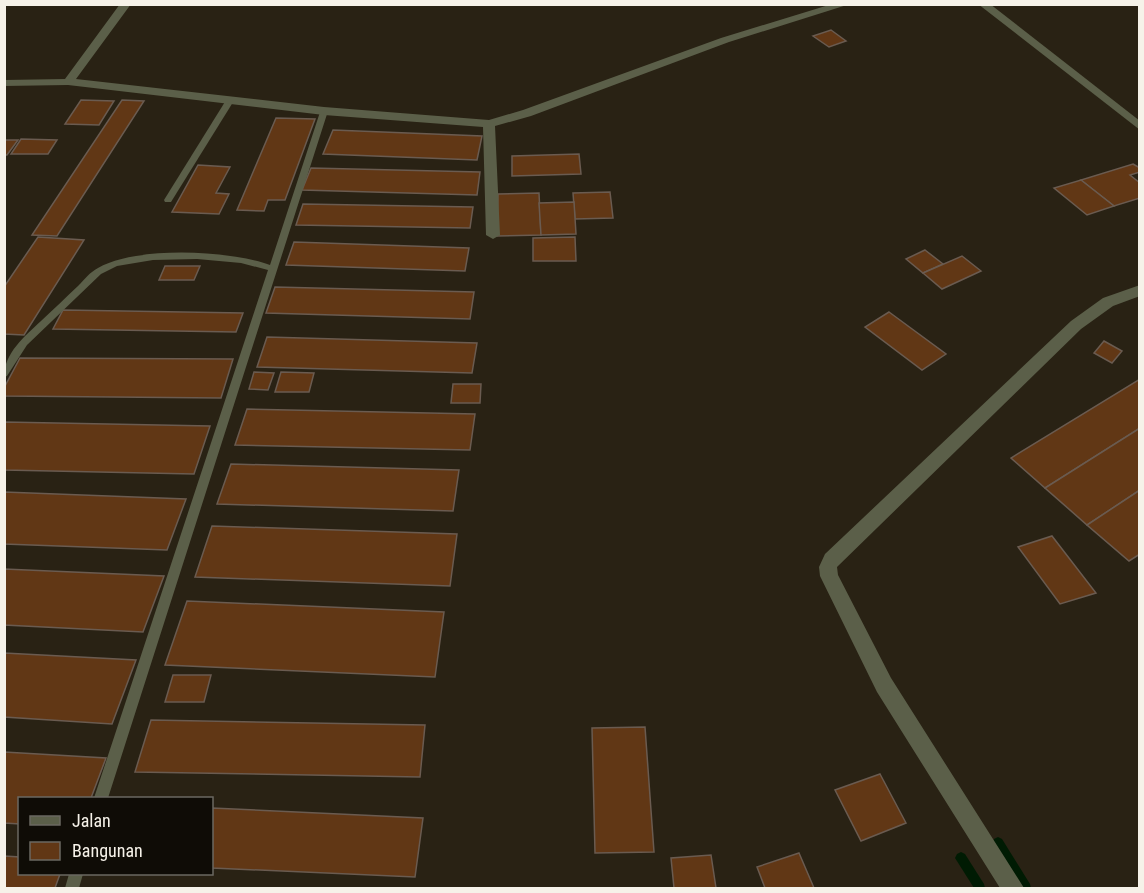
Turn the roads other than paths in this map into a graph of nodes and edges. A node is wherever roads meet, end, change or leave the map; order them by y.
1 (126, 4) edge
2 (845, 4) edge
3 (983, 4) edge
4 (68, 82) junction
5 (4, 83) edge
6 (231, 99) junction
7 (324, 111) junction
8 (489, 124) junction
9 (1140, 128) edge
10 (168, 200) dead end
11 (493, 236) dead end
12 (273, 269) junction
13 (1140, 290) edge
14 (4, 373) edge
15 (101, 797) edge
16 (1013, 888) edge

1 - 4 street
2 - 8 street
3 - 9 street
4 - 5 street
4 - 6 street
6 - 7 street
6 - 10 lane
7 - 8 street
7 - 12 lane
8 - 11 street
12 - 14 lane
12 - 15 lane
13 - 16 street

